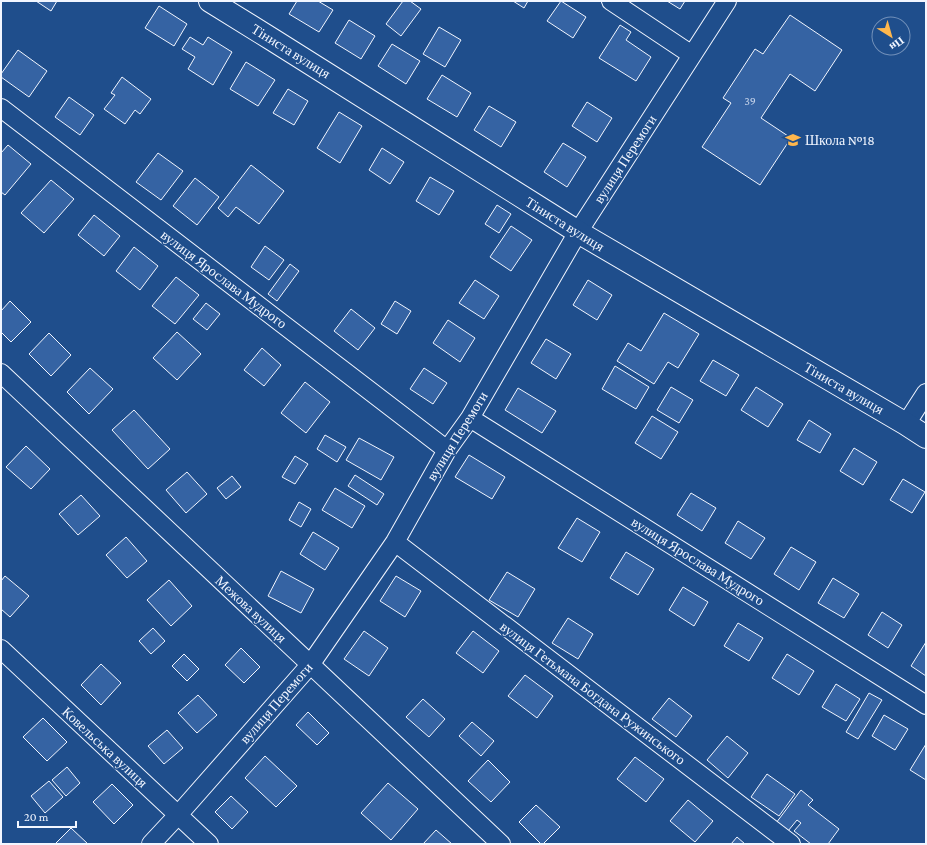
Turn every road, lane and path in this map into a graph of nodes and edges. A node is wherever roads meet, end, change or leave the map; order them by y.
1 (210, 1) edge
2 (611, 1) edge
3 (727, 1) edge
4 (692, 55) junction
5 (1, 108) edge
6 (578, 232) junction
7 (1, 373) edge
8 (926, 393) edge
9 (470, 418) junction
10 (906, 424) junction
11 (926, 437) edge
12 (447, 450) junction
13 (395, 542) junction
14 (1, 649) edge
15 (310, 665) junction
16 (926, 705) edge
17 (178, 815) junction
18 (151, 844) edge
19 (209, 844) edge
20 (501, 844) edge
21 (791, 844) edge

1 - 6 street, Тіниста вулиця
2 - 4 street
3 - 4 street, вулиця Перемоги
4 - 6 street, вулиця Перемоги
5 - 12 street, вулиця Ярослава Мудрого
6 - 9 street, вулиця Перемоги
6 - 10 street, Тіниста вулиця
7 - 15 street, Межова вулиця
8 - 10 street
9 - 12 street, вулиця Перемоги
9 - 16 street, вулиця Ярослава Мудрого
10 - 11 street, Тіниста вулиця
12 - 13 street, вулиця Перемоги
13 - 15 street, вулиця Перемоги
13 - 21 street, вулиця Гетьмана Богдана Ружинського
14 - 17 street, Ковельська вулиця
15 - 17 street, вулиця Перемоги
15 - 20 street, Межова вулиця
17 - 18 street, вулиця Перемоги
17 - 19 street, Ковельська вулиця

